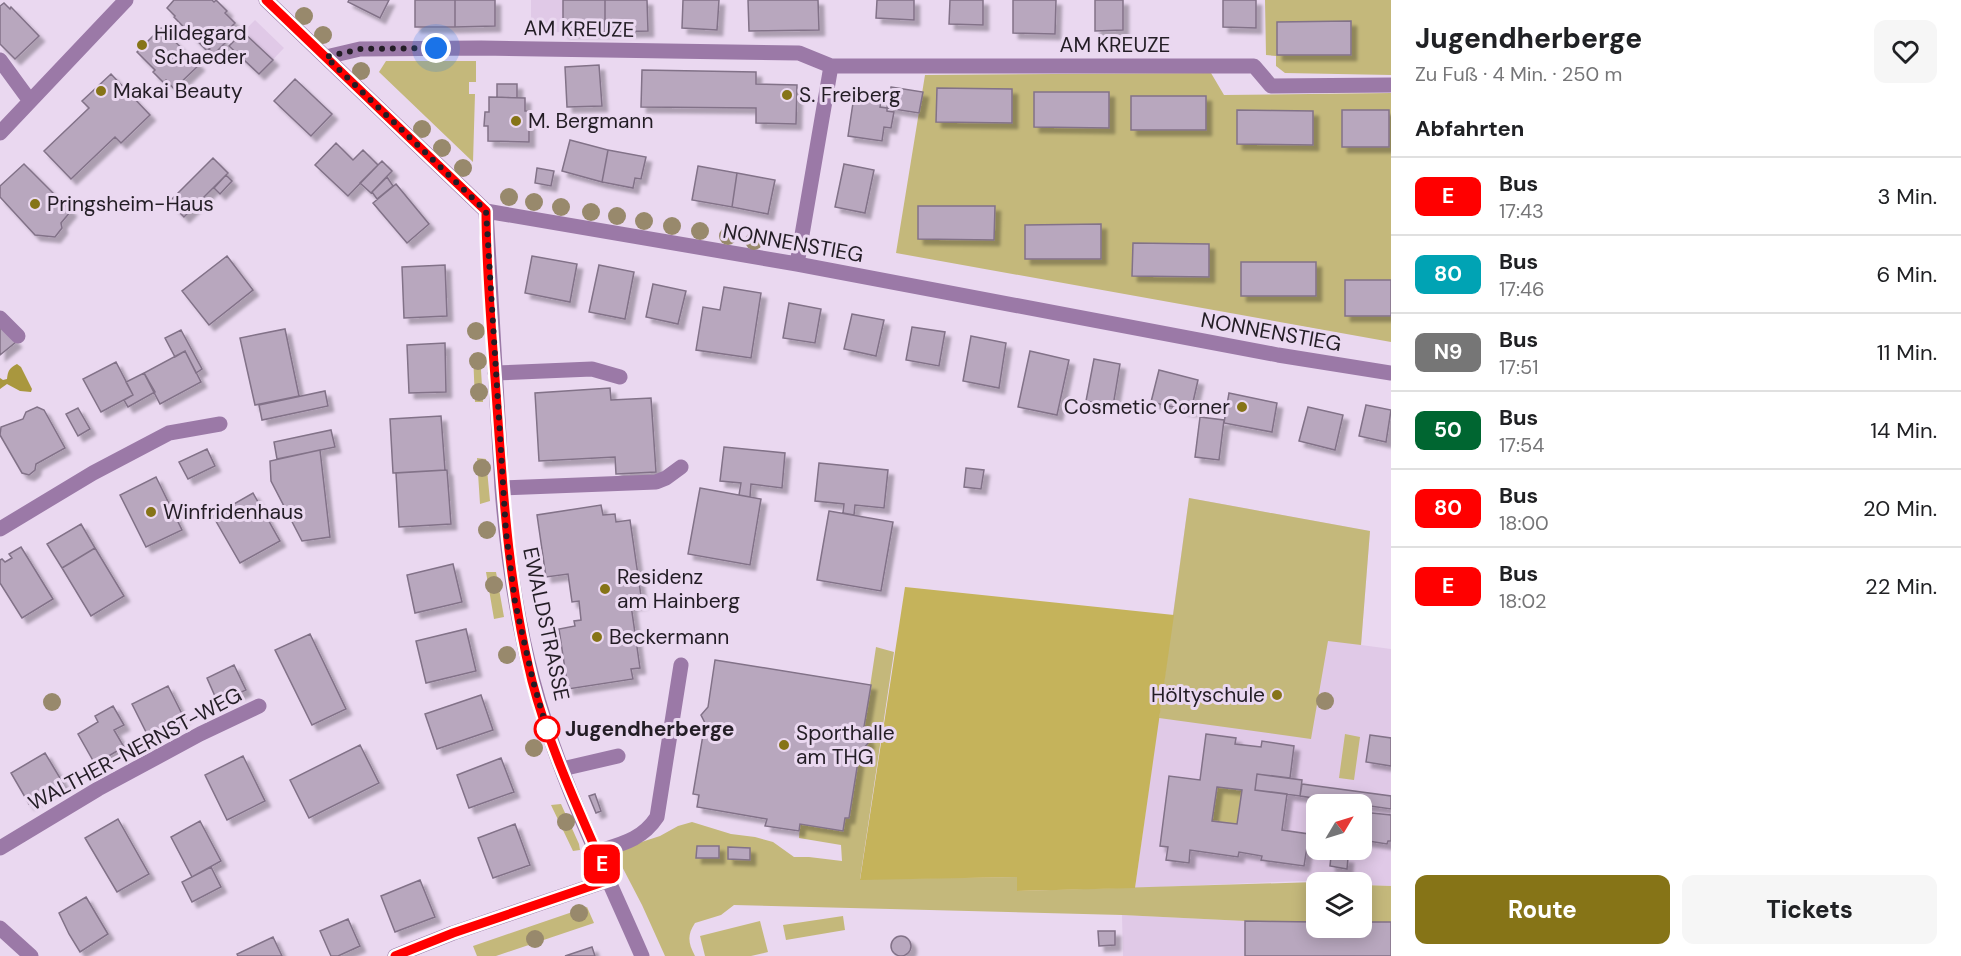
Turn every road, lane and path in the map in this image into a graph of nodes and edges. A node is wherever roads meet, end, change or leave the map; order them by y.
1 (126, 0) edge
2 (266, 0) edge
3 (326, 57) junction
4 (0, 60) edge
5 (831, 66) junction
6 (1391, 85) edge
7 (30, 101) junction
8 (0, 133) edge
9 (486, 211) junction
10 (797, 264) junction
11 (0, 318) edge
12 (18, 336) dead end
13 (495, 373) junction
14 (1391, 373) edge
15 (620, 377) dead end
16 (220, 424) dead end
17 (681, 467) dead end
18 (502, 488) junction
19 (0, 529) edge
20 (681, 665) dead end
21 (259, 706) dead end
22 (618, 756) dead end
23 (562, 770) junction
24 (0, 848) edge
25 (596, 852) junction
26 (609, 880) junction
27 (0, 928) edge
28 (31, 956) edge
29 (396, 956) edge
30 (642, 956) edge

1 - 7 street
2 - 3 street
3 - 5 street, AM KREUZE
3 - 9 street
4 - 7 street
5 - 6 street, AM KREUZE
5 - 10 street
7 - 8 street
9 - 10 street, NONNENSTIEG
9 - 13 street, EWALDSTRASSE
10 - 14 street, NONNENSTIEG
11 - 12 street
13 - 15 street
13 - 18 street, EWALDSTRASSE
16 - 19 street
17 - 18 street
18 - 23 street, EWALDSTRASSE
20 - 25 street
21 - 24 street, WALTHER-NERNST-WEG
22 - 23 street
23 - 25 street, EWALDSTRASSE
25 - 26 street, EWALDSTRASSE
26 - 29 street
26 - 30 street, EWALDSTRASSE
27 - 28 street

